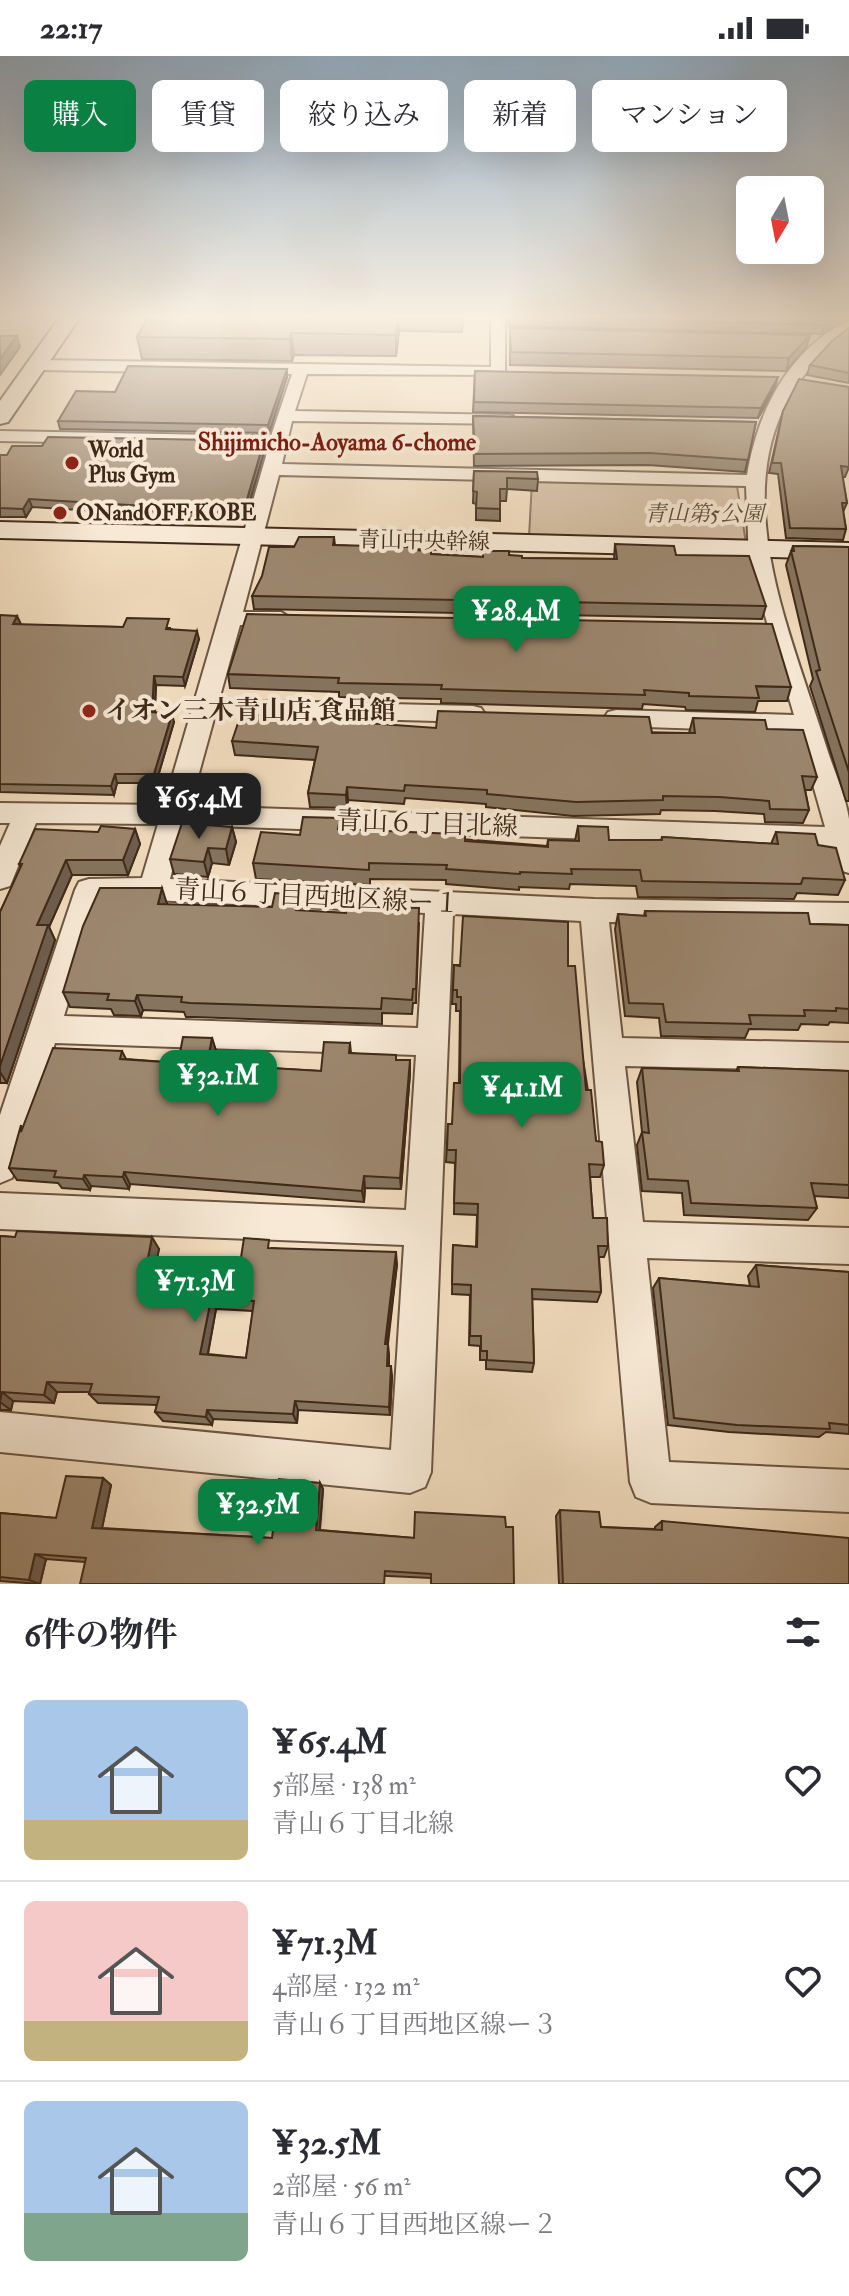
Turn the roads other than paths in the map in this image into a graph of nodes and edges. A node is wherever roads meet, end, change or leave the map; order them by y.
1 (21, 388) edge
2 (294, 388) edge
3 (783, 388) edge
4 (285, 416) junction
5 (0, 417) edge
6 (529, 421) edge
7 (0, 436) edge
8 (279, 441) junction
9 (273, 469) junction
10 (753, 481) junction
11 (0, 530) edge
12 (254, 537) junction
13 (758, 549) junction
14 (849, 551) edge
15 (231, 618) junction
16 (310, 620) edge
17 (749, 629) edge
18 (781, 629) junction
19 (206, 707) junction
20 (491, 715) edge
21 (586, 718) edge
22 (808, 724) junction
23 (0, 813) edge
24 (27, 813) junction
25 (174, 815) junction
26 (847, 846) edge
27 (0, 878) edge
28 (153, 889) junction
29 (440, 903) junction
30 (594, 910) junction
31 (849, 914) edge
32 (44, 1029) junction
33 (432, 1042) junction
34 (608, 1052) junction
35 (849, 1057) edge
36 (0, 1166) edge
37 (0, 1211) edge
38 (422, 1228) junction
39 (625, 1239) junction
40 (849, 1246) edge
41 (0, 1432) edge
42 (849, 1491) edge

1 - 5 street
2 - 4 street
3 - 10 street
4 - 6 street
4 - 8 street
7 - 8 street
8 - 9 street
9 - 10 street
9 - 12 street
10 - 13 street
11 - 12 street, 青山中央幹線
12 - 13 street, 青山中央幹線
12 - 15 street
13 - 14 street, 青山中央幹線
13 - 18 street
15 - 16 street
15 - 19 street
17 - 18 street
18 - 22 street
19 - 20 street
19 - 25 street
21 - 22 street
22 - 26 street
23 - 24 street, 青山６丁目北線
24 - 25 street, 青山６丁目北線
24 - 27 street
25 - 26 street, 青山６丁目北線
25 - 28 street
28 - 29 street, 青山６丁目西地区線ー１
28 - 32 street, 青山６丁目西地区線ー１
29 - 30 street, 青山６丁目西地区線ー１
29 - 33 street
30 - 31 street, 青山６丁目西地区線ー１
30 - 34 street
32 - 33 street
32 - 36 street, 青山６丁目西地区線ー１
33 - 38 street
34 - 35 street
34 - 39 street
37 - 38 street
38 - 41 street
39 - 40 street
39 - 42 street

